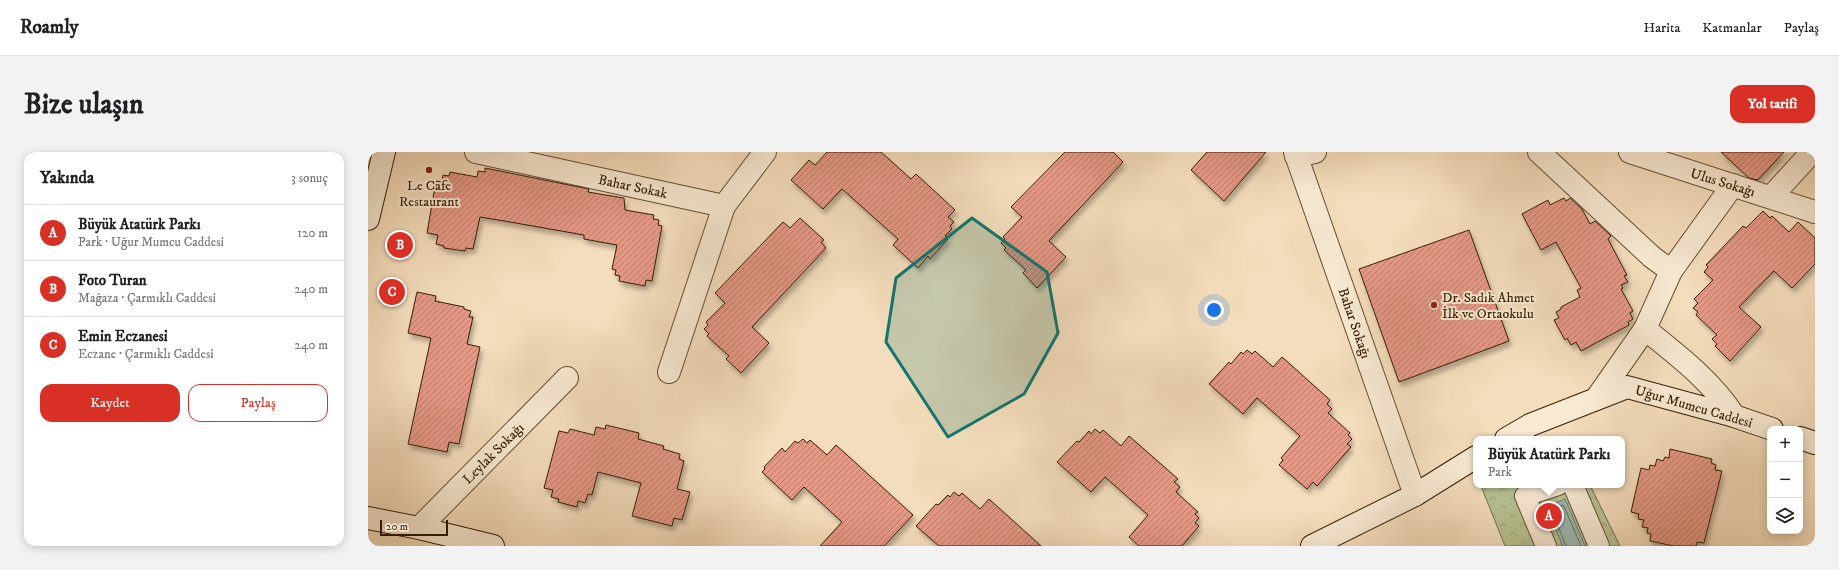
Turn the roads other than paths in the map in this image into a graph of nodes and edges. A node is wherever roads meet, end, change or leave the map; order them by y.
1 (384, 152) edge
2 (476, 152) edge
3 (765, 152) edge
4 (1539, 152) edge
5 (1630, 152) edge
6 (1812, 152) edge
7 (1302, 153) edge
8 (1733, 185) junction
9 (1771, 197) junction
10 (724, 206) junction
11 (1815, 212) edge
12 (368, 220) edge
13 (1671, 271) junction
14 (1645, 329) junction
15 (669, 372) dead end
16 (567, 378) dead end
17 (1596, 399) junction
18 (1734, 416) junction
19 (1767, 427) edge
20 (1511, 436) edge
21 (1803, 439) edge
22 (1815, 443) edge
23 (1473, 459) edge
24 (1549, 488) edge
25 (1574, 488) edge
26 (1414, 495) junction
27 (368, 518) edge
28 (419, 528) junction
29 (493, 546) edge
30 (1312, 546) edge
31 (1546, 546) edge
32 (1599, 546) edge

1 - 12 street
2 - 10 street, Bahar Sokak
3 - 10 street
4 - 13 street
5 - 8 street, Ulus Sokağı
6 - 9 street
7 - 26 street, Bahar Sokağı
8 - 9 street, Ulus Sokağı
8 - 13 street
9 - 11 street, Ulus Sokağı
10 - 15 street
13 - 14 street
14 - 17 street
14 - 18 street
16 - 28 street, Leylak Sokağı
17 - 18 street, Uğur Mumcu Caddesi
17 - 20 street, Uğur Mumcu Caddesi
18 - 19 street, Uğur Mumcu Caddesi
21 - 22 street
23 - 26 street
24 - 31 street
25 - 32 street
26 - 30 street
27 - 28 street
28 - 29 street

